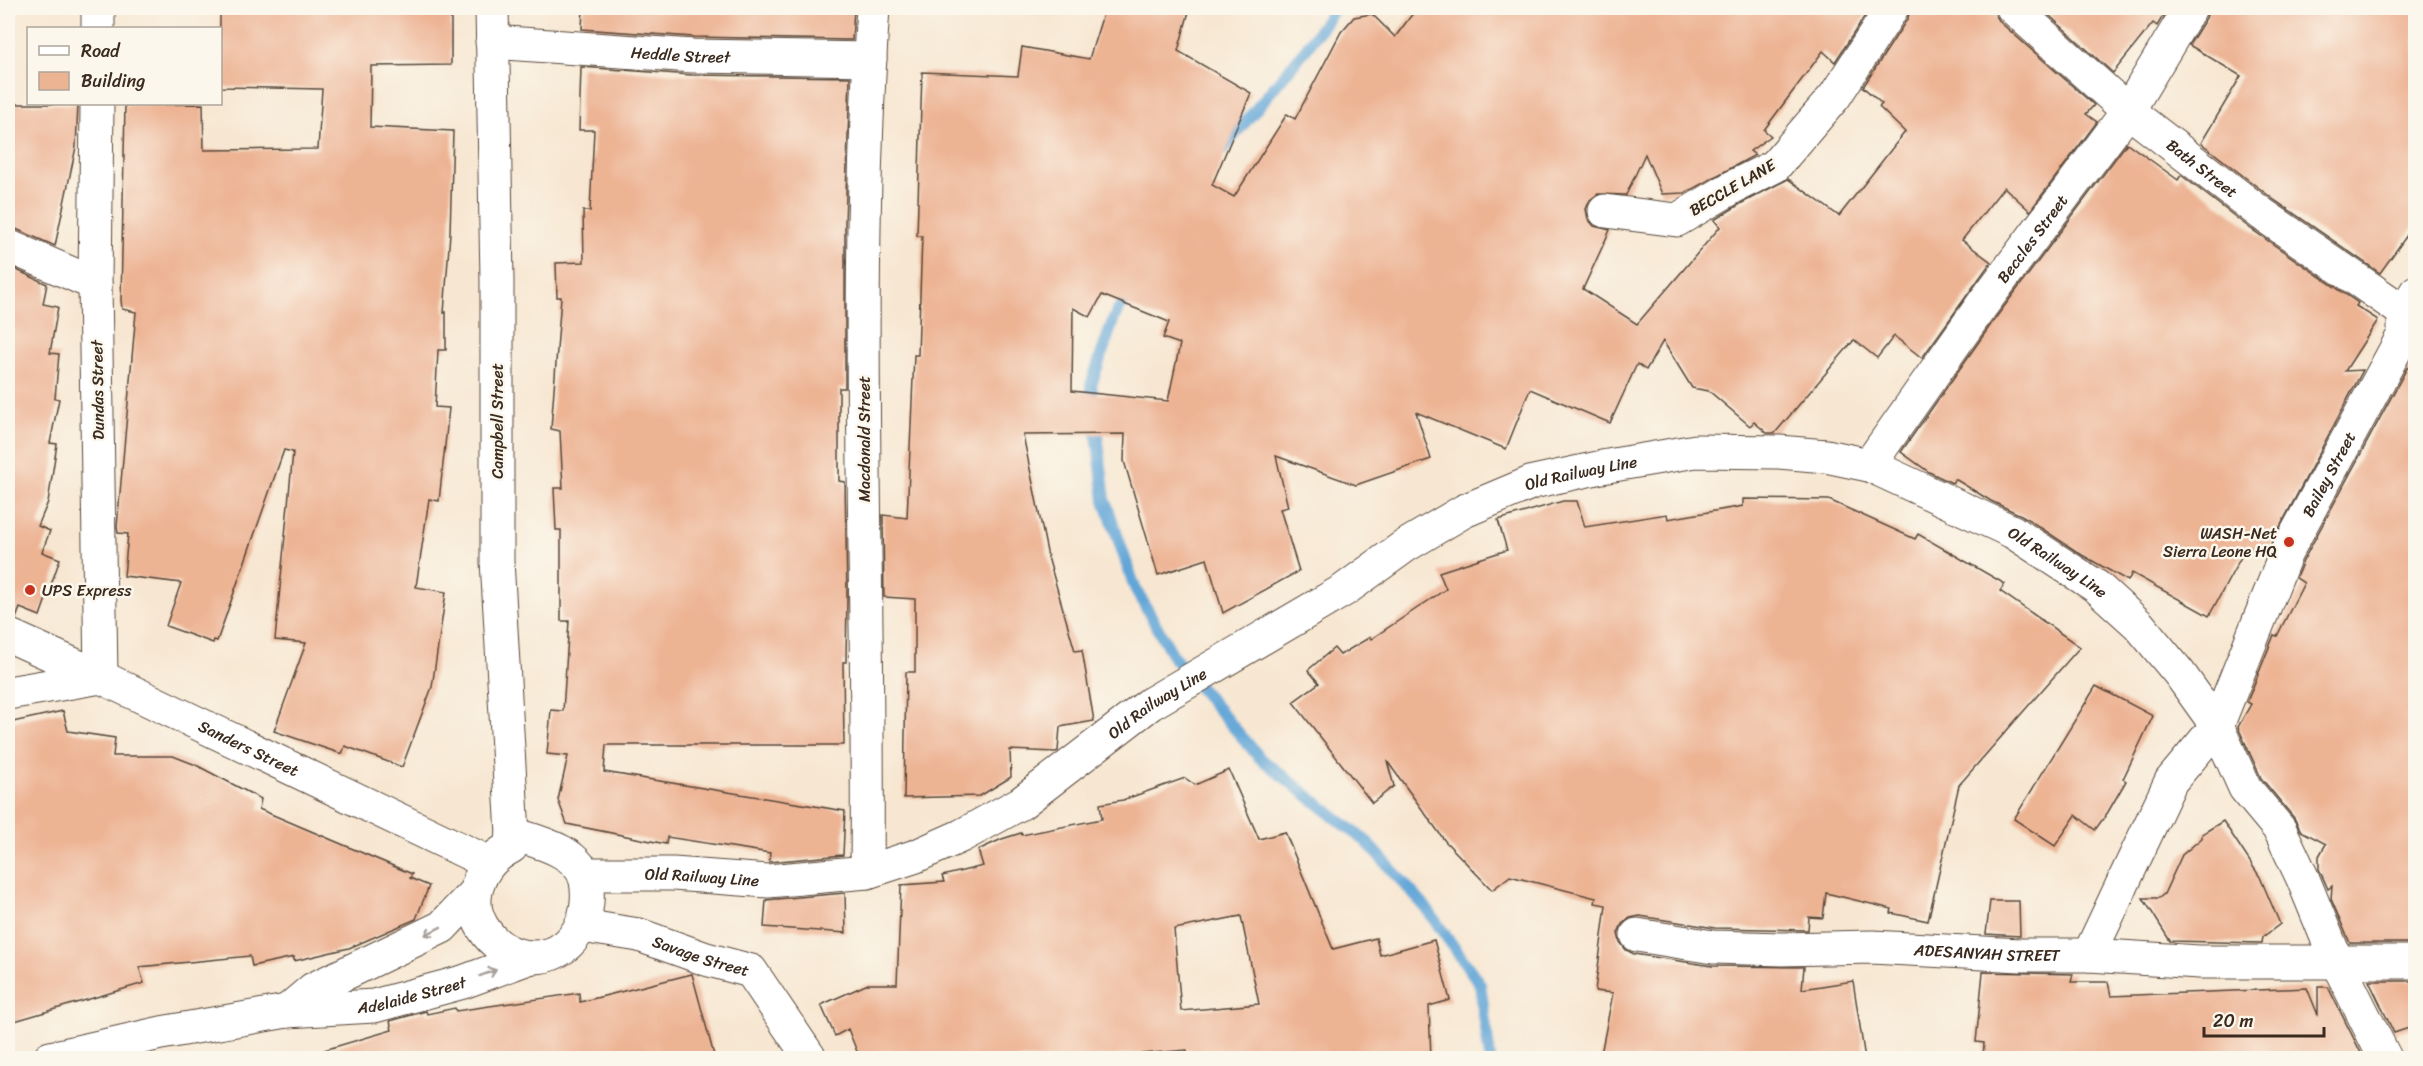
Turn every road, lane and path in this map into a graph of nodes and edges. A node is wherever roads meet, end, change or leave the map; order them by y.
1 (98, 8) edge
2 (492, 8) edge
3 (873, 8) edge
4 (1892, 8) edge
5 (2013, 8) edge
6 (2190, 8) edge
7 (98, 27) edge
8 (492, 42) junction
9 (870, 59) junction
10 (97, 105) edge
11 (2128, 111) junction
12 (1605, 212) dead end
13 (8, 246) edge
14 (95, 284) junction
15 (2410, 320) edge
16 (1869, 465) junction
17 (8, 635) edge
18 (101, 677) junction
19 (8, 693) edge
20 (2217, 726) junction
21 (513, 834) junction
22 (489, 863) junction
23 (867, 872) junction
24 (584, 874) junction
25 (475, 892) junction
26 (582, 926) junction
27 (1637, 936) dead end
28 (2089, 955) junction
29 (531, 957) junction
30 (2337, 962) junction
31 (2415, 962) edge
32 (287, 1011) junction
33 (50, 1059) edge
34 (810, 1059) edge
35 (2385, 1059) edge

1 - 7 street
2 - 8 street, Campbell Street
3 - 9 street, Macdonald Street
4 - 12 street, BECCLE LANE
5 - 11 street, Bath Street
6 - 11 street, Beccles Street
8 - 9 street, Heddle Street
8 - 21 street, Campbell Street
9 - 23 street, Macdonald Street
10 - 14 street, Dundas Street
11 - 15 street, Bath Street
11 - 16 street, Beccles Street
13 - 14 street
14 - 18 street, Dundas Street
15 - 20 street, Bailey Street
16 - 20 street, Old Railway Line
16 - 23 street, Old Railway Line
17 - 18 street, Sanders Street
18 - 19 street
18 - 22 street, Sanders Street
20 - 28 street, Bailey Street
20 - 30 street, Old Railway Line
21 - 22 street
21 - 24 street
22 - 25 street
23 - 24 street, Old Railway Line
24 - 26 street
25 - 29 street
25 -> 32 street, Adelaide Street
26 - 29 street
26 - 34 street, Savage Street
27 - 28 street, ADESANYAH STREET
28 - 30 street, ADESANYAH STREET
32 -> 29 street, Adelaide Street
30 - 31 street
30 - 35 street, Old Railway Line
32 - 33 street, Adelaide Street

